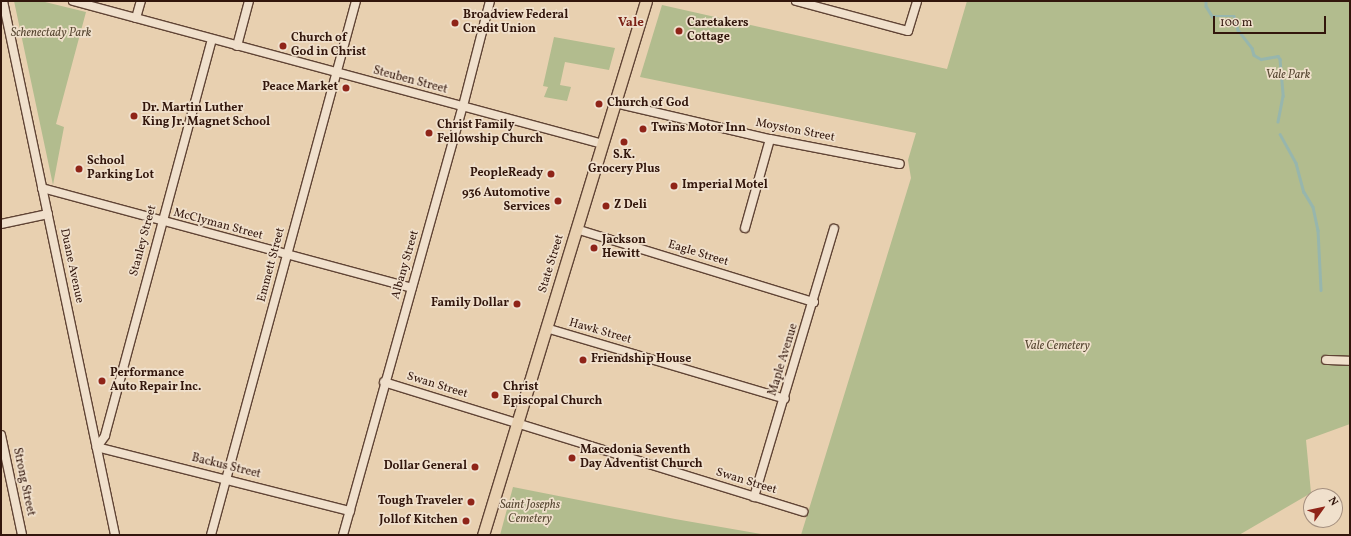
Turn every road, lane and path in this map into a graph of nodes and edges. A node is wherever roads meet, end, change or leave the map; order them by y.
1 (3, 1) edge
2 (73, 1) edge
3 (141, 1) edge
4 (249, 1) edge
5 (356, 1) edge
6 (490, 1) edge
7 (643, 1) edge
8 (796, 1) edge
9 (917, 1) edge
10 (815, 3) edge
11 (136, 18) junction
12 (212, 39) junction
13 (237, 46) junction
14 (336, 73) junction
15 (615, 103) junction
16 (463, 106) junction
17 (770, 139) junction
18 (603, 144) junction
19 (900, 164) dead end
20 (42, 188) junction
21 (48, 214) junction
22 (162, 222) junction
23 (1, 224) edge
24 (745, 228) dead end
25 (576, 229) junction
26 (834, 229) dead end
27 (286, 256) junction
28 (412, 288) junction
29 (814, 302) junction
30 (546, 328) junction
31 (1326, 360) dead end
32 (1350, 361) edge
33 (384, 382) junction
34 (785, 399) junction
35 (518, 423) junction
36 (1, 435) edge
37 (97, 447) junction
38 (226, 480) junction
39 (754, 497) junction
40 (350, 511) junction
41 (803, 512) dead end
42 (22, 535) edge
43 (115, 535) edge
44 (211, 535) edge
45 (343, 535) edge
46 (483, 535) edge

1 - 20 street, Duane Avenue
2 - 11 street, Steuben Street
3 - 11 street
4 - 13 street
5 - 14 street, Emmett Street
6 - 16 street, Albany Street
7 - 15 main road, State Street
8 - 10 street
9 - 10 street
11 - 12 street, Steuben Street
12 - 13 street, Steuben Street
12 - 22 street, Stanley Street
13 - 14 street, Steuben Street
14 - 16 street, Steuben Street
14 - 27 street, Emmett Street
15 - 17 street, Moyston Street
15 - 18 main road, State Street
16 - 18 street, Steuben Street
16 - 28 street, Albany Street
17 - 19 street, Moyston Street
17 - 24 street
18 - 25 main road, State Street
20 - 21 street, Duane Avenue
20 - 22 street, McClyman Street
21 - 23 street
21 - 37 street, Duane Avenue
22 - 27 street, McClyman Street
22 - 37 street, Stanley Street
25 - 29 street, Eagle Street
25 - 30 main road, State Street
26 - 29 street, Maple Avenue
27 - 28 street, McClyman Street
27 - 38 street, Emmett Street
28 - 33 street, Albany Street
29 - 34 street, Maple Avenue
30 - 34 street, Hawk Street
30 - 35 main road, State Street
31 - 32 street
33 - 35 street, Swan Street
33 - 40 street, Albany Street
34 - 39 street, Maple Avenue
35 - 39 street, Swan Street
35 - 46 main road, State Street
36 - 42 street, Strong Street
37 - 38 street, Backus Street
37 - 43 street, Duane Avenue
38 - 40 street, Backus Street
38 - 44 street, Emmett Street
39 - 41 street, Swan Street
40 - 45 street, Albany Street

